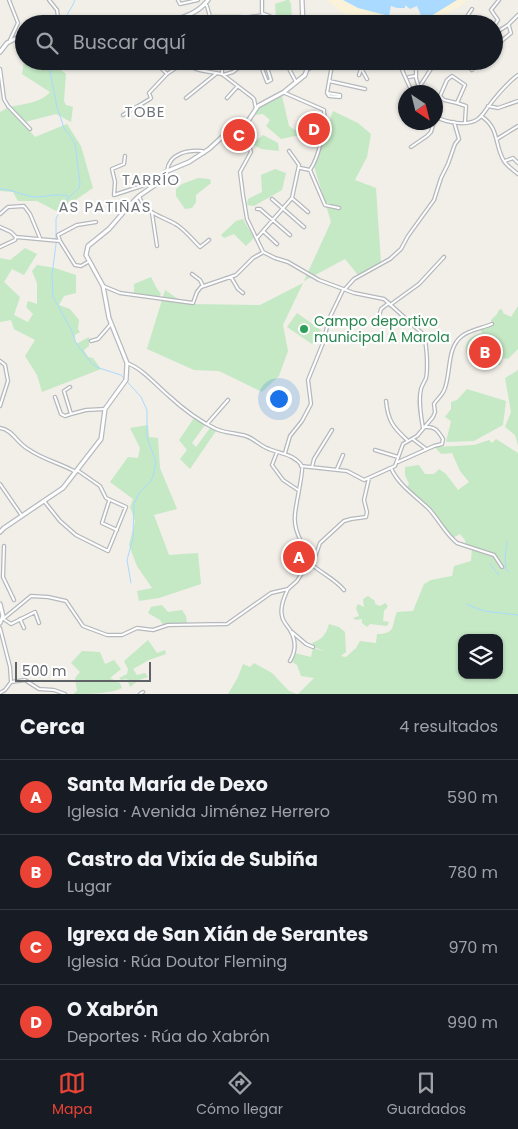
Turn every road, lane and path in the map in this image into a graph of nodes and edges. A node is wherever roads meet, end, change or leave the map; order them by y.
1 (9, 0) edge
2 (49, 0) edge
3 (178, 0) edge
4 (262, 0) edge
5 (302, 0) edge
6 (499, 0) edge
7 (203, 2) edge
8 (472, 9) dead end
9 (15, 15) edge
10 (58, 15) edge
11 (188, 15) edge
12 (209, 15) edge
13 (266, 15) edge
14 (303, 15) edge
15 (468, 15) edge
16 (494, 15) edge
17 (518, 15) edge
18 (508, 25) junction
19 (503, 28) edge
20 (15, 29) edge
21 (15, 38) edge
22 (10, 40) junction
23 (503, 40) edge
24 (0, 52) edge
25 (0, 69) edge
26 (163, 70) edge
27 (173, 70) edge
28 (198, 70) edge
29 (222, 70) edge
30 (236, 70) edge
31 (262, 70) edge
32 (268, 70) edge
33 (290, 70) edge
34 (308, 70) edge
35 (331, 70) edge
36 (360, 70) edge
37 (362, 70) edge
38 (402, 70) edge
39 (415, 70) edge
40 (430, 70) edge
41 (218, 73) junction
42 (167, 74) junction
43 (222, 75) junction
44 (359, 75) dead end
45 (518, 75) edge
46 (415, 76) junction
47 (409, 77) dead end
48 (367, 79) dead end
49 (329, 81) junction
50 (296, 82) junction
51 (409, 85) edge
52 (418, 85) edge
53 (421, 85) edge
54 (238, 86) junction
55 (365, 89) dead end
56 (284, 92) junction
57 (327, 93) dead end
58 (186, 98) dead end
59 (227, 98) dead end
60 (518, 101) edge
61 (457, 103) junction
62 (488, 106) junction
63 (256, 109) junction
64 (123, 115) dead end
65 (481, 116) junction
66 (443, 120) edge
67 (454, 122) junction
68 (465, 122) junction
69 (518, 126) edge
70 (244, 127) junction
71 (30, 129) dead end
72 (432, 130) edge
73 (497, 139) junction
74 (411, 147) dead end
75 (289, 151) dead end
76 (204, 153) junction
77 (125, 156) dead end
78 (504, 161) junction
79 (518, 163) edge
80 (299, 168) junction
81 (310, 170) junction
82 (167, 171) junction
83 (518, 174) edge
84 (159, 180) junction
85 (139, 196) junction
86 (292, 198) junction
87 (272, 199) dead end
88 (339, 208) dead end
89 (257, 209) dead end
90 (282, 209) junction
91 (308, 212) dead end
92 (152, 213) junction
93 (0, 214) edge
94 (273, 220) junction
95 (96, 222) dead end
96 (0, 227) edge
97 (304, 227) dead end
98 (263, 231) junction
99 (290, 235) dead end
100 (16, 237) junction
101 (40, 238) junction
102 (257, 238) junction
103 (209, 240) dead end
104 (60, 241) junction
105 (277, 244) dead end
106 (157, 246) dead end
107 (0, 247) edge
108 (263, 252) junction
109 (444, 257) dead end
110 (88, 262) junction
111 (192, 274) dead end
112 (231, 277) junction
113 (103, 286) junction
114 (203, 286) junction
115 (344, 289) junction
116 (243, 293) dead end
117 (390, 304) junction
118 (379, 316) dead end
119 (111, 324) junction
120 (492, 324) dead end
121 (91, 342) dead end
122 (0, 361) edge
123 (127, 363) junction
124 (70, 387) dead end
125 (55, 397) dead end
126 (228, 400) dead end
127 (386, 401) dead end
128 (0, 406) edge
129 (105, 409) junction
130 (71, 414) junction
131 (207, 424) junction
132 (0, 428) edge
133 (424, 428) junction
134 (332, 430) dead end
135 (413, 439) junction
136 (407, 440) junction
137 (426, 449) junction
138 (375, 450) dead end
139 (277, 452) junction
140 (285, 453) junction
141 (343, 455) dead end
142 (398, 457) junction
143 (398, 462) junction
144 (301, 466) junction
145 (312, 467) junction
146 (391, 468) junction
147 (336, 469) junction
148 (76, 471) junction
149 (369, 478) junction
150 (0, 484) edge
151 (298, 490) junction
152 (44, 501) junction
153 (109, 501) junction
154 (22, 516) junction
155 (117, 530) junction
156 (0, 532) edge
157 (4, 546) dead end
158 (309, 562) junction
159 (502, 567) dead end
160 (1, 578) edge
161 (288, 589) junction
162 (344, 590) dead end
163 (14, 600) dead end
164 (0, 604) edge
165 (4, 619) junction
166 (20, 619) junction
167 (0, 623) edge
168 (39, 623) dead end
169 (0, 628) edge
170 (24, 628) dead end
171 (292, 632) junction
172 (313, 647) dead end
173 (290, 661) dead end
174 (11, 682) junction
175 (0, 692) edge
176 (65, 694) edge

1 - 9 street
2 - 10 street
3 - 7 street
4 - 13 street
5 - 14 main road
6 - 16 street
7 - 11 main road
7 - 12 street
8 - 15 street
17 - 18 street
18 - 19 street
18 - 23 street
20 - 22 street
21 - 22 main road
22 - 24 main road
25 - 71 street
26 - 42 street
27 - 42 street
28 - 41 street
29 - 43 street
30 - 43 street
31 - 32 street
33 - 50 street
34 - 50 main road
35 - 49 street
36 - 44 street
37 - 48 street
38 - 51 street
39 - 46 street
40 - 53 street
41 - 43 street
41 - 58 street
42 - 64 street
43 - 54 street
45 - 62 street
46 - 47 street
46 - 52 street
49 - 55 street
49 - 57 street
50 - 56 main road
54 - 59 street
54 - 63 street
56 - 63 main road
56 - 81 street
60 - 62 street
61 - 61 street
61 - 68 street
62 - 65 street
63 - 70 main road
65 - 68 street
65 - 73 street
66 - 67 street
67 - 68 street
67 - 115 street
69 - 73 street
70 - 76 main road
70 - 102 street
72 - 74 street
73 - 78 street
75 - 80 street
76 - 82 main road
76 - 82 street
77 - 84 street
78 - 79 street
78 - 83 street
80 - 81 street
80 - 86 street
81 - 88 street
82 - 84 main road
84 - 85 main road
85 - 92 street
85 - 110 main road
86 - 90 street
86 - 91 street
87 - 90 street
89 - 94 street
90 - 94 street
90 - 97 street
92 - 103 street
92 - 106 street
93 - 101 street
94 - 98 street
94 - 99 street
95 - 104 street
96 - 100 street
98 - 102 street
98 - 105 street
100 - 101 street
100 - 107 street
101 - 104 street
102 - 108 street
104 - 110 street
108 - 112 street
108 - 115 street
109 - 117 street
110 - 113 main road
111 - 114 street
112 - 114 street
112 - 116 street
113 - 114 street
113 - 119 main road
115 - 117 street
115 - 140 street
117 - 118 street
117 - 133 street
119 - 121 street
119 - 123 main road
120 - 133 street
122 - 128 street
123 - 129 main road
123 - 131 street
124 - 130 street
125 - 130 street
126 - 131 street
127 - 136 street
129 - 130 street
129 - 148 main road
131 - 139 street
132 - 148 street
133 - 135 street
133 - 137 street
134 - 145 street
135 - 136 street
135 - 137 street
136 - 142 street
137 - 143 street
138 - 142 street
139 - 140 street
139 - 151 street
140 - 144 street
141 - 147 street
142 - 143 street
143 - 146 street
144 - 145 street
144 - 151 street
145 - 147 street
146 - 149 street
146 - 159 street
147 - 149 street
148 - 152 main road
148 - 153 street
149 - 158 street
150 - 154 street
151 - 158 street
152 - 154 main road
152 - 155 street
153 - 155 street
153 - 155 street
154 - 156 main road
157 - 160 street
158 - 161 street
158 - 162 street
160 - 163 street
161 - 165 street
161 - 171 street
164 - 165 main road
165 - 166 street
165 - 167 main road
166 - 168 street
166 - 170 street
169 - 174 street
171 - 172 street
171 - 173 street
174 - 175 street
174 - 176 street

